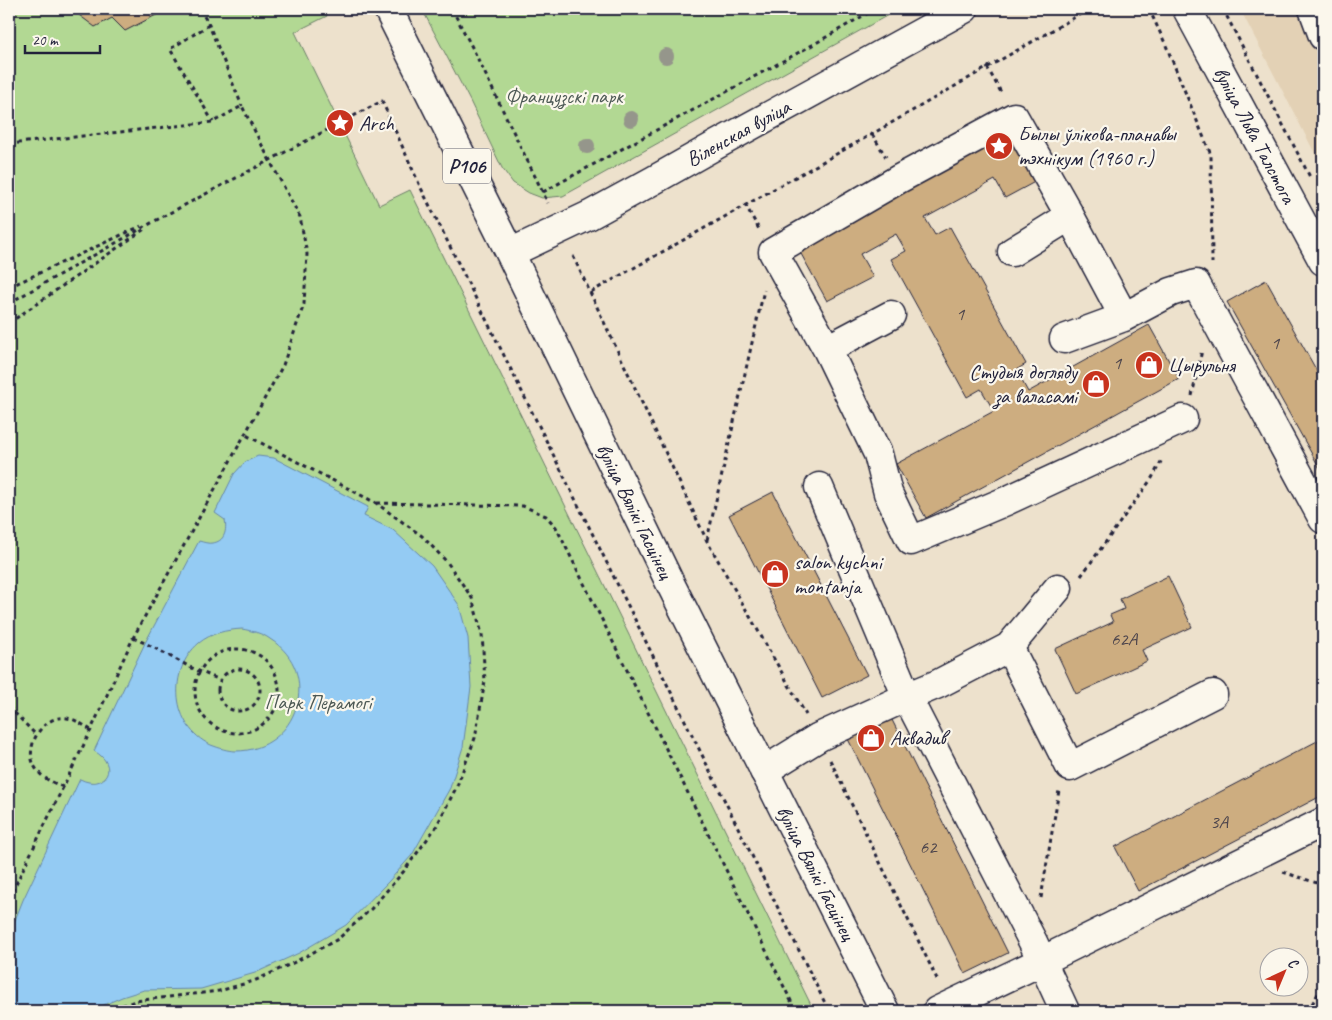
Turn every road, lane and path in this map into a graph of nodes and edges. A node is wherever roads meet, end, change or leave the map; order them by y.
1 (200, 9) edge
2 (388, 9) edge
3 (452, 9) edge
4 (875, 9) edge
5 (964, 9) edge
6 (1089, 9) edge
7 (1149, 9) edge
8 (1187, 9) edge
9 (1223, 9) edge
10 (1313, 9) edge
11 (210, 25) junction
12 (1323, 36) edge
13 (242, 106) junction
14 (213, 122) junction
15 (9, 144) edge
16 (270, 161) junction
17 (1314, 184) dead end
18 (542, 192) junction
19 (548, 203) dead end
20 (1070, 216) junction
21 (162, 217) junction
22 (1012, 252) dead end
23 (510, 254) junction
24 (573, 256) dead end
25 (1323, 261) edge
26 (9, 287) edge
27 (764, 290) dead end
28 (591, 292) junction
29 (1205, 300) junction
30 (9, 303) edge
31 (891, 315) dead end
32 (1124, 317) junction
33 (9, 323) edge
34 (1064, 339) dead end
35 (1202, 342) dead end
36 (827, 349) junction
37 (1183, 419) junction
38 (244, 434) junction
39 (819, 487) dead end
40 (376, 503) junction
41 (1321, 511) edge
42 (707, 540) junction
43 (1068, 584) joint
44 (133, 638) junction
45 (1009, 648) junction
46 (200, 671) junction
47 (220, 680) junction
48 (1213, 694) dead end
49 (907, 697) junction
50 (9, 708) edge
51 (91, 730) junction
52 (36, 735) junction
53 (819, 737) junction
54 (1065, 757) junction
55 (764, 770) junction
56 (63, 787) junction
57 (1323, 822) edge
58 (9, 898) edge
59 (1040, 903) dead end
60 (1042, 961) junction
61 (1323, 985) edge
62 (943, 1008) edge
63 (107, 1011) edge
64 (796, 1011) edge
65 (828, 1011) edge
66 (885, 1011) edge
67 (1065, 1011) edge
68 (1308, 1011) edge

1 - 11 path
2 - 23 main road, вуліца Вялікі Гасцінец / Р106
3 - 18 path
4 - 18 path
5 - 23 main road, Віленская вуліца
6 - 28 path
7 - 29 path
8 - 25 main road, вуліца Льва Талстога
9 - 17 path
10 - 12 main road
11 - 13 path
11 - 14 path
13 - 14 path
13 - 16 path
14 - 15 path
16 - 21 path
16 - 38 path
16 - 65 path
18 - 19 path
20 - 22 main road
20 - 32 main road
20 - 36 main road
21 - 26 path
21 - 30 path
21 - 33 path
23 - 55 main road, вуліца Вялікі Гасцінец / Р106
24 - 28 path
27 - 42 path
28 - 42 path
29 - 32 main road
29 - 41 main road
31 - 36 main road
32 - 34 main road
35 - 37 path
36 - 37 main road
37 - 43 path
38 - 40 path
38 - 44 path
39 - 49 main road
40 - 63 path
40 - 64 path
42 - 53 path
43 - 45 main road
44 - 46 path
44 - 51 path
45 - 49 main road
45 - 54 main road
46 - 46 path
46 - 47 path
47 - 47 path
48 - 54 main road
49 - 53 main road
49 - 60 main road
50 - 52 path
51 - 52 path
51 - 56 path
52 - 56 path
53 - 55 main road
53 - 62 path
54 - 59 path
55 - 66 main road, вуліца Вялікі Гасцінец / Р106
56 - 58 path
57 - 60 main road
60 - 62 main road
60 - 67 main road
61 - 68 path

